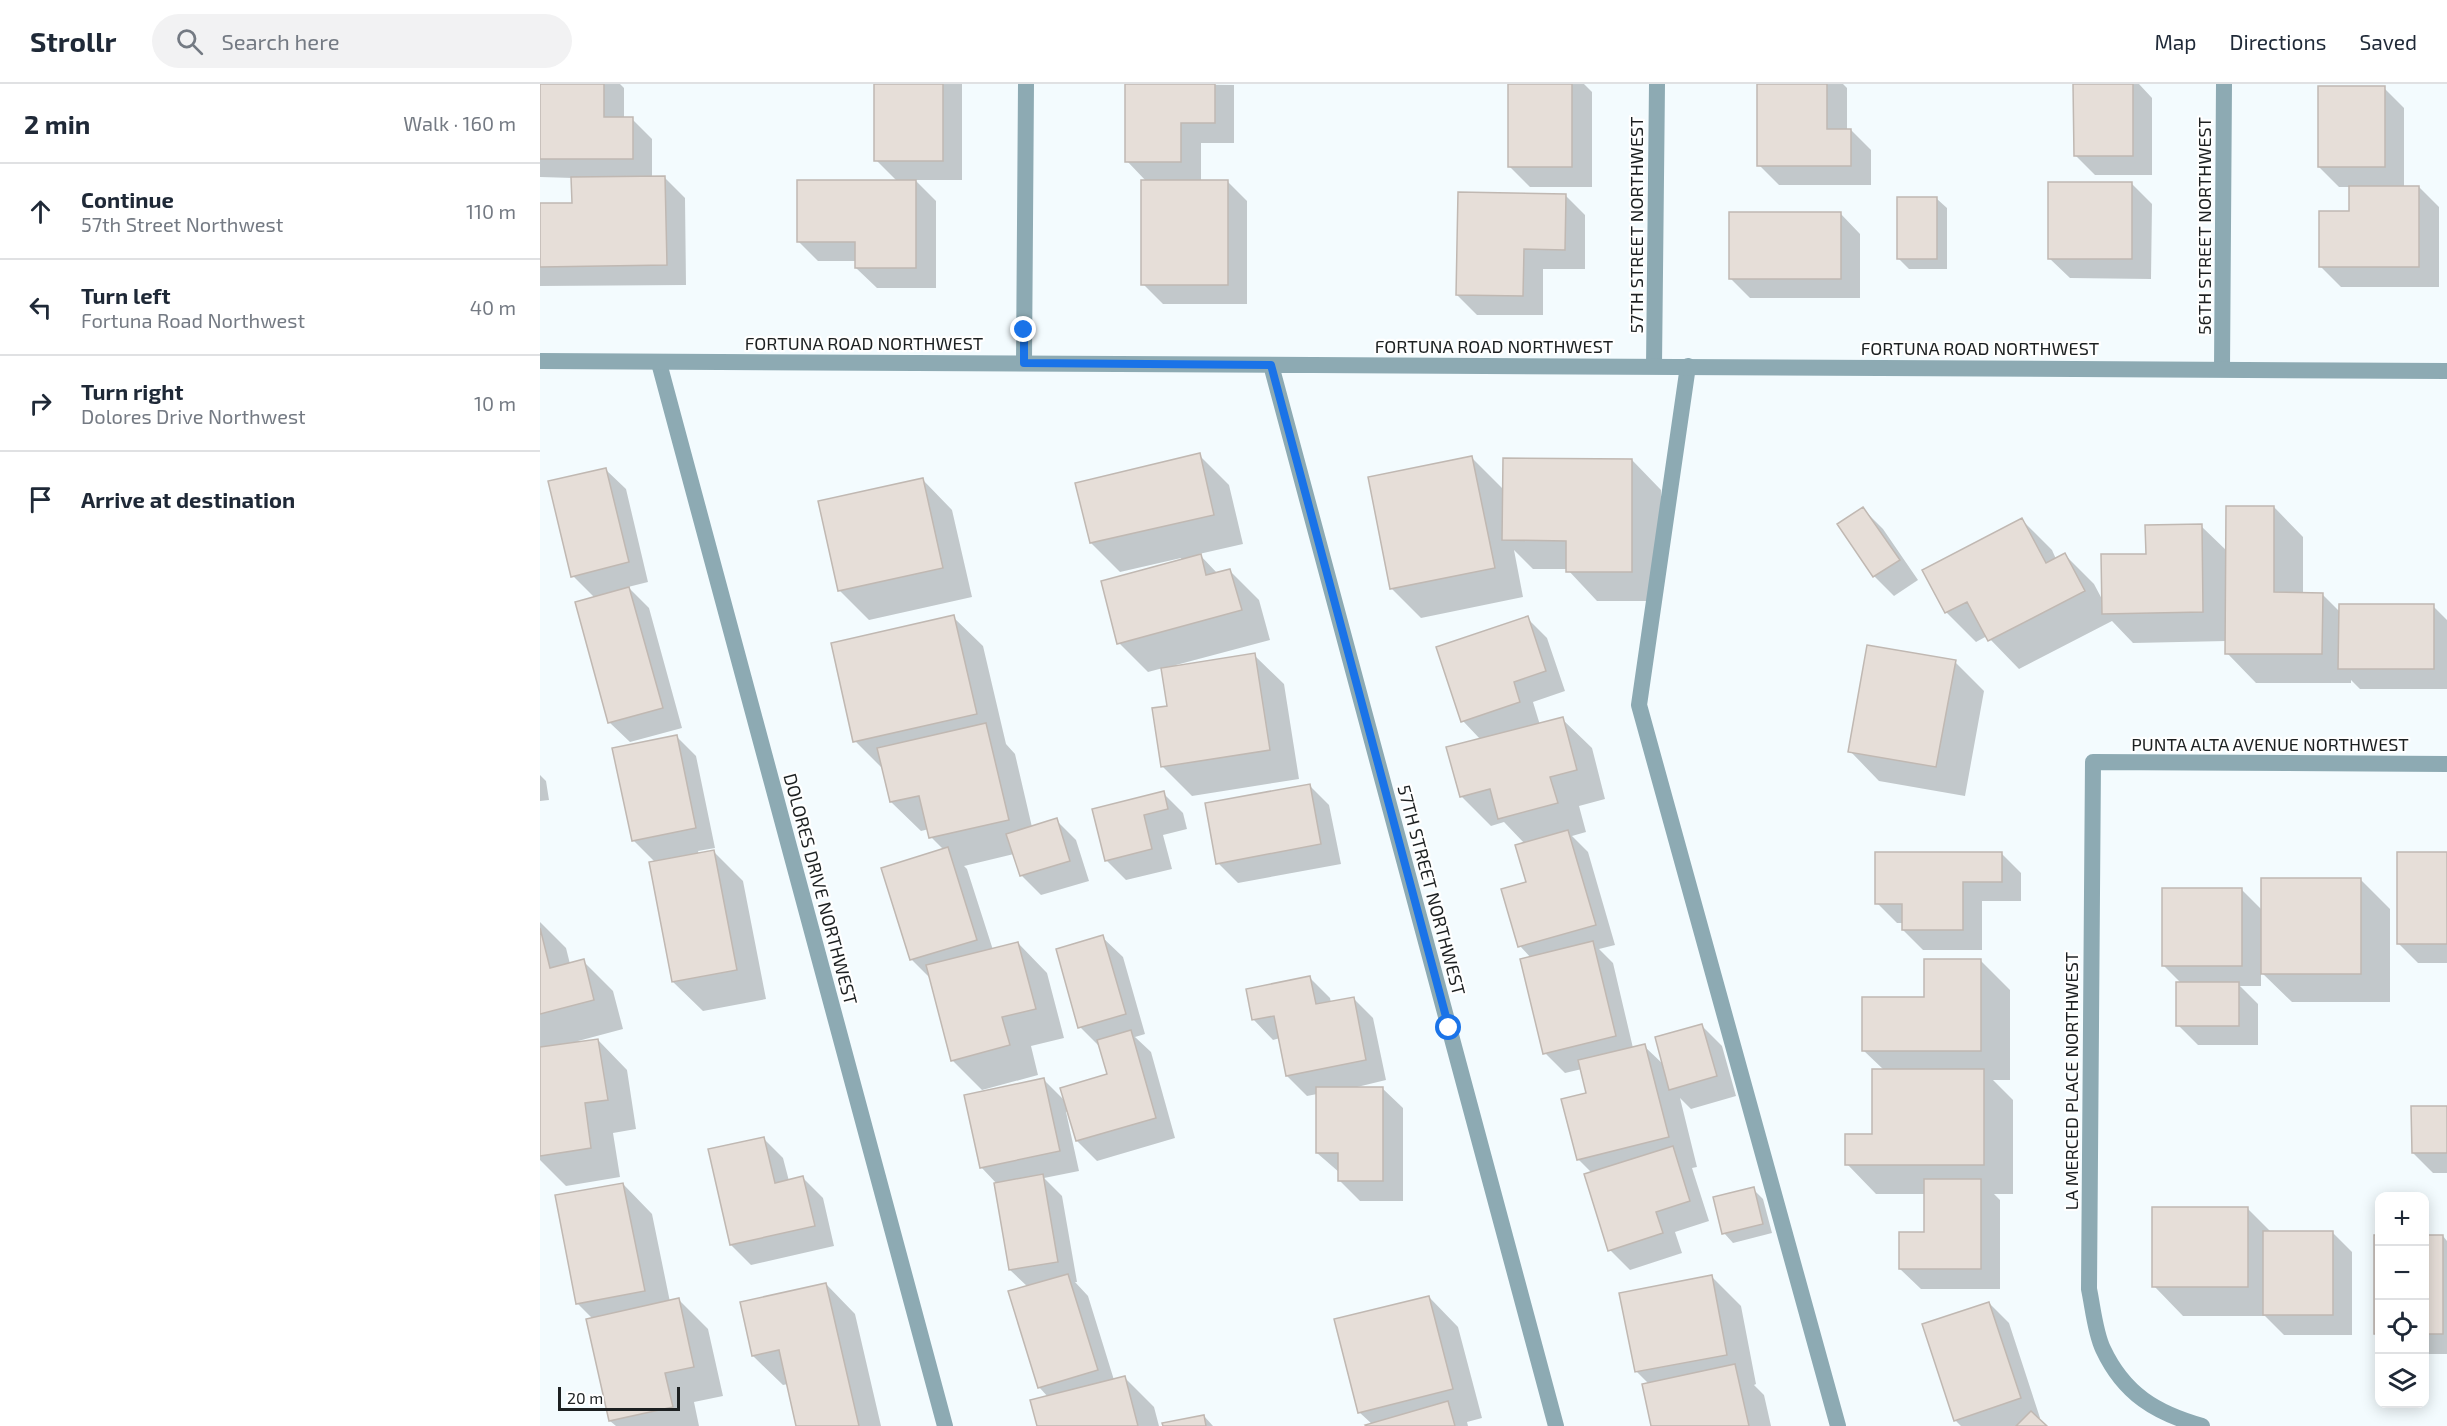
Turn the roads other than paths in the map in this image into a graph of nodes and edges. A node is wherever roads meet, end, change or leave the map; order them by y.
1 (1026, 84) edge
2 (1656, 84) edge
3 (2224, 84) edge
4 (540, 361) edge
5 (659, 363) junction
6 (1024, 363) junction
7 (1271, 365) junction
8 (1654, 366) junction
9 (1688, 366) junction
10 (2222, 369) junction
11 (2447, 371) edge
12 (2093, 762) joint
13 (2447, 764) edge
14 (945, 1426) edge
15 (1556, 1426) edge
16 (1838, 1426) edge
17 (2202, 1426) edge

1 - 6 street
2 - 8 street, 57TH STREET NORTHWEST
3 - 10 street, 56TH STREET NORTHWEST
4 - 5 street, FORTUNA ROAD NORTHWEST
5 - 6 street, FORTUNA ROAD NORTHWEST
5 - 14 street, DOLORES DRIVE NORTHWEST
6 - 7 street, FORTUNA ROAD NORTHWEST
7 - 8 street, FORTUNA ROAD NORTHWEST
7 - 15 street, 57TH STREET NORTHWEST
8 - 9 street, FORTUNA ROAD NORTHWEST
9 - 10 street, FORTUNA ROAD NORTHWEST
9 - 16 street
10 - 11 street, FORTUNA ROAD NORTHWEST
12 - 13 street, PUNTA ALTA AVENUE NORTHWEST
12 - 17 street, LA MERCED PLACE NORTHWEST

